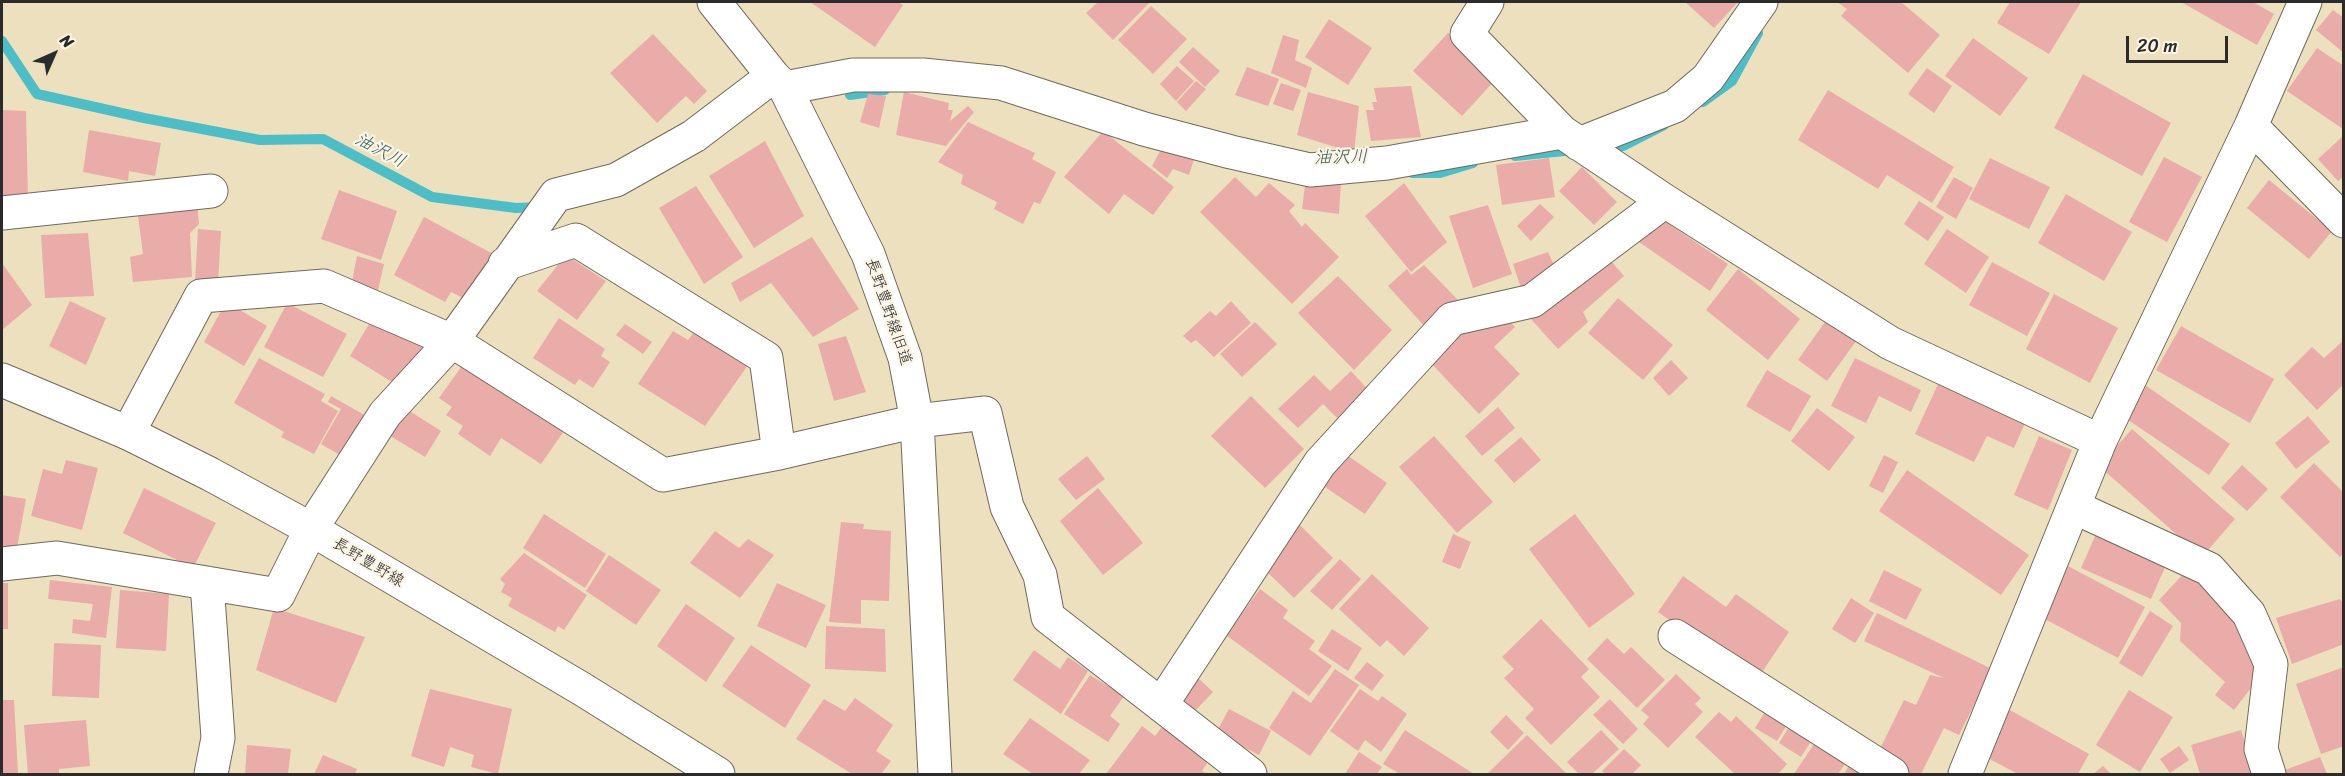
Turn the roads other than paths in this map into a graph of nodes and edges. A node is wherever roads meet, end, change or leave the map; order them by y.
1 (714, 2) edge
2 (1487, 2) edge
3 (1761, 2) edge
4 (2305, 2) edge
5 (779, 82) junction
6 (2251, 126) junction
7 (1578, 143) junction
8 (211, 191) dead end
9 (1665, 201) junction
10 (2, 213) edge
11 (2343, 221) edge
12 (505, 264) junction
13 (452, 341) junction
14 (2, 380) edge
15 (917, 421) junction
16 (128, 433) junction
17 (2100, 441) junction
18 (779, 453) junction
19 (2074, 507) junction
20 (310, 529) junction
21 (2, 564) edge
22 (207, 583) junction
23 (1675, 636) dead end
24 (1161, 705) junction
25 (211, 774) edge
26 (718, 774) edge
27 (935, 774) edge
28 (1250, 774) edge
29 (1892, 774) edge
30 (1965, 774) edge
31 (2269, 774) edge

1 - 5 street, 長野豊野線旧道
2 - 7 street
3 - 7 street
4 - 6 street
5 - 7 street
5 - 12 street
5 - 15 street, 長野豊野線旧道
6 - 11 street
6 - 17 street
7 - 9 street
8 - 10 street
9 - 17 street
9 - 24 street
12 - 13 street
12 - 18 street
13 - 16 street
13 - 18 street
13 - 20 street
14 - 16 street, 長野豊野線
15 - 18 street
15 - 24 street
15 - 27 street, 長野豊野線旧道
16 - 20 street, 長野豊野線
17 - 19 street
19 - 30 street
19 - 31 street
20 - 22 street
20 - 26 street, 長野豊野線
21 - 22 street
22 - 25 street
23 - 29 street
24 - 28 street

